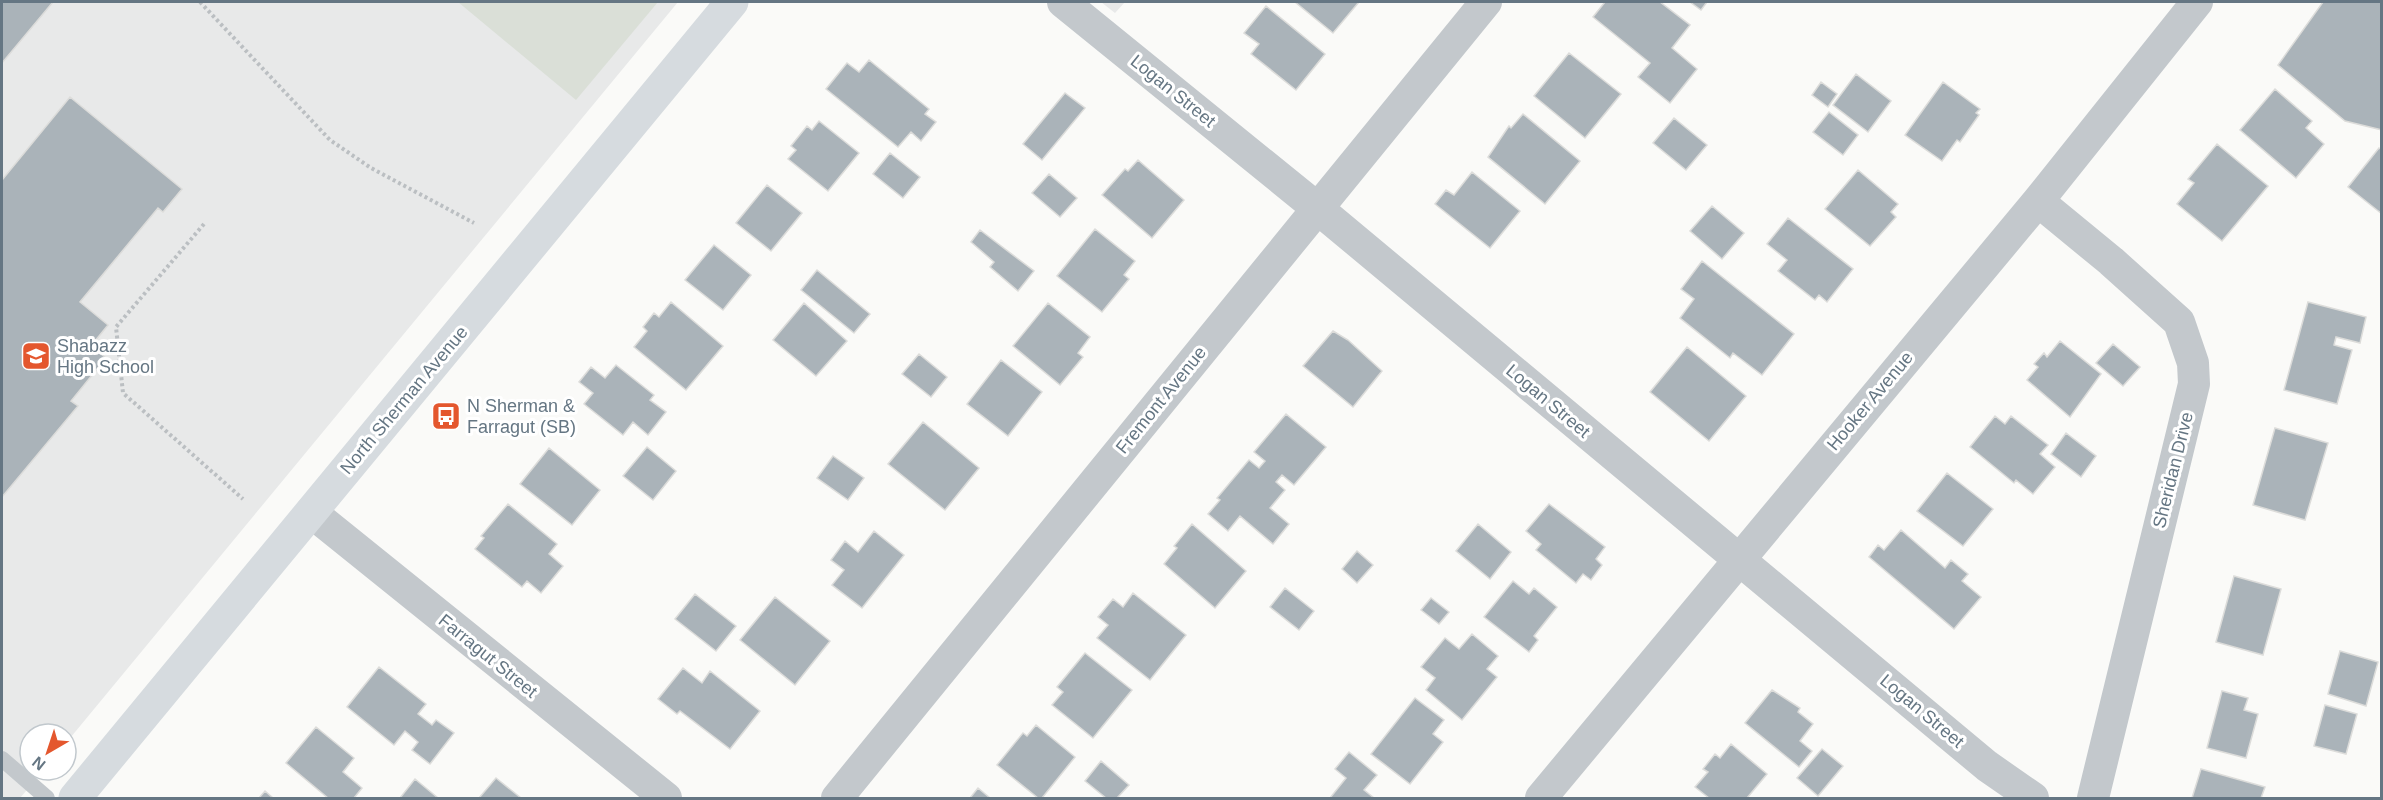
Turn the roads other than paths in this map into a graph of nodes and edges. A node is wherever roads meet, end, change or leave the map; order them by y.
1 (732, 2) edge
2 (1063, 2) edge
3 (1486, 2) edge
4 (2197, 2) edge
5 (2038, 201) junction
6 (1317, 208) junction
7 (311, 512) junction
8 (1738, 559) junction
9 (2, 759) edge
10 (48, 798) edge
11 (75, 798) edge
12 (666, 798) edge
13 (837, 798) edge
14 (1541, 798) edge
15 (2033, 798) edge
16 (2093, 798) edge

1 - 7 street, North Sherman Avenue
2 - 6 street, Logan Street
3 - 6 street, Fremont Avenue
4 - 5 street, Hooker Avenue
5 - 8 street, Hooker Avenue
5 - 16 street, Sheridan Drive
6 - 8 street, Logan Street
6 - 13 street, Fremont Avenue
7 - 11 street, North Sherman Avenue
7 - 12 street, Farragut Street
8 - 14 street, Hooker Avenue
8 - 15 street, Logan Street
9 - 10 lane

